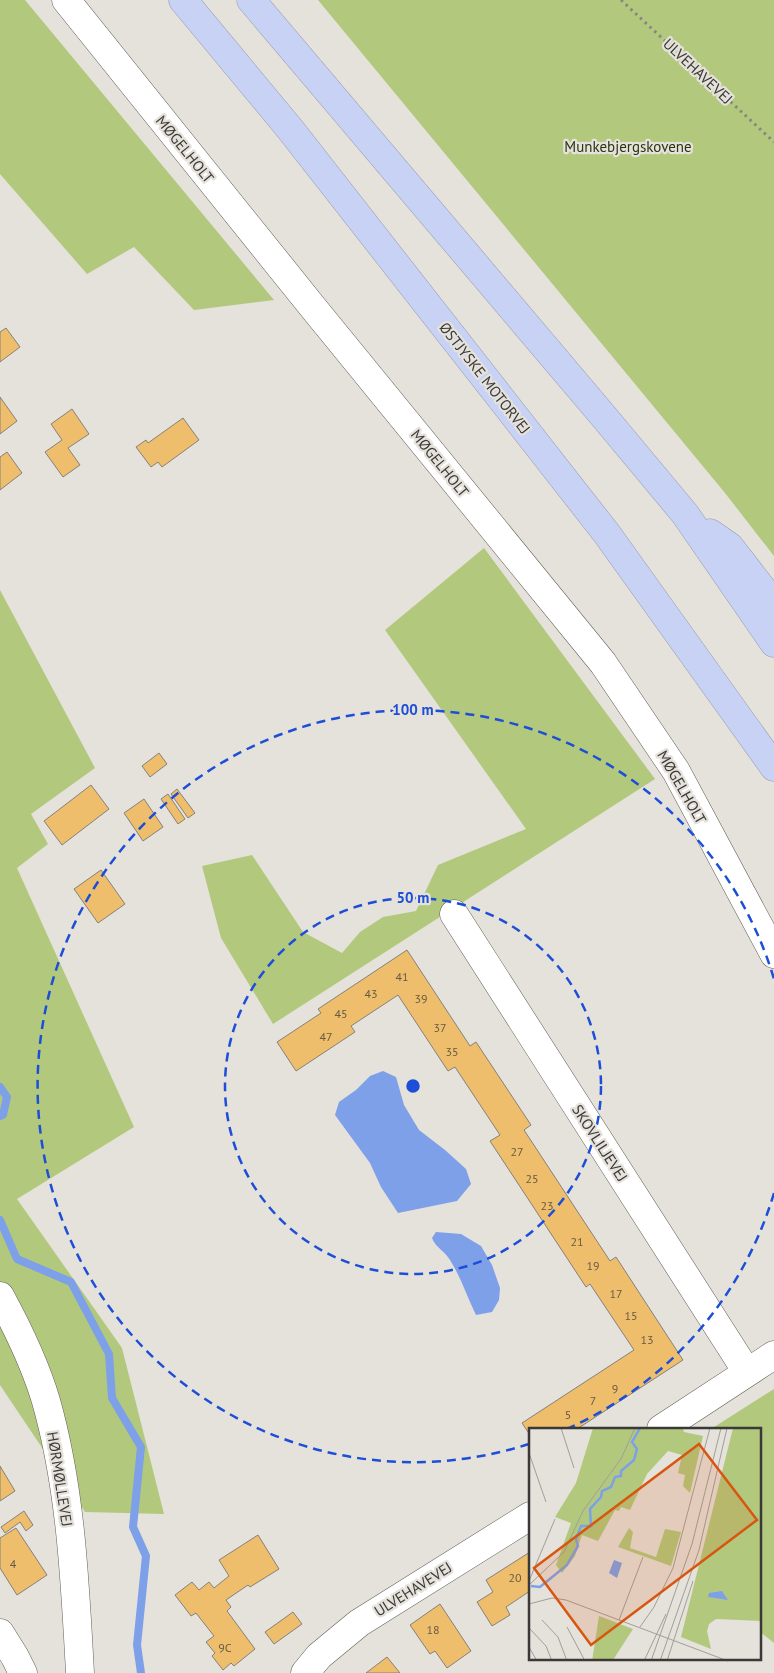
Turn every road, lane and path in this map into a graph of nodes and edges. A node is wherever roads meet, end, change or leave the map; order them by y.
1 (66, 0) edge
2 (184, 0) edge
3 (251, 0) edge
4 (621, 0) edge
5 (774, 142) edge
6 (684, 514) junction
7 (774, 604) edge
8 (774, 643) edge
9 (774, 767) edge
10 (454, 914) dead end
11 (774, 954) edge
12 (0, 1296) edge
13 (774, 1355) edge
14 (746, 1372) junction
15 (662, 1428) edge
16 (529, 1517) edge
17 (0, 1633) edge
18 (23, 1673) edge
19 (80, 1673) edge
20 (305, 1673) edge

1 - 11 street, MØGELHOLT
2 - 9 highway, ØSTJYSKE MOTORVEJ
3 - 6 highway
4 - 5 path, ULVEHAVEVEJ
6 - 7 highway
6 - 8 highway
10 - 14 street, SKOVLILJEVEJ
12 - 19 street, HØRMØLLEVEJ
13 - 14 street
14 - 15 street
16 - 20 street, ULVEHAVEVEJ
17 - 18 street

